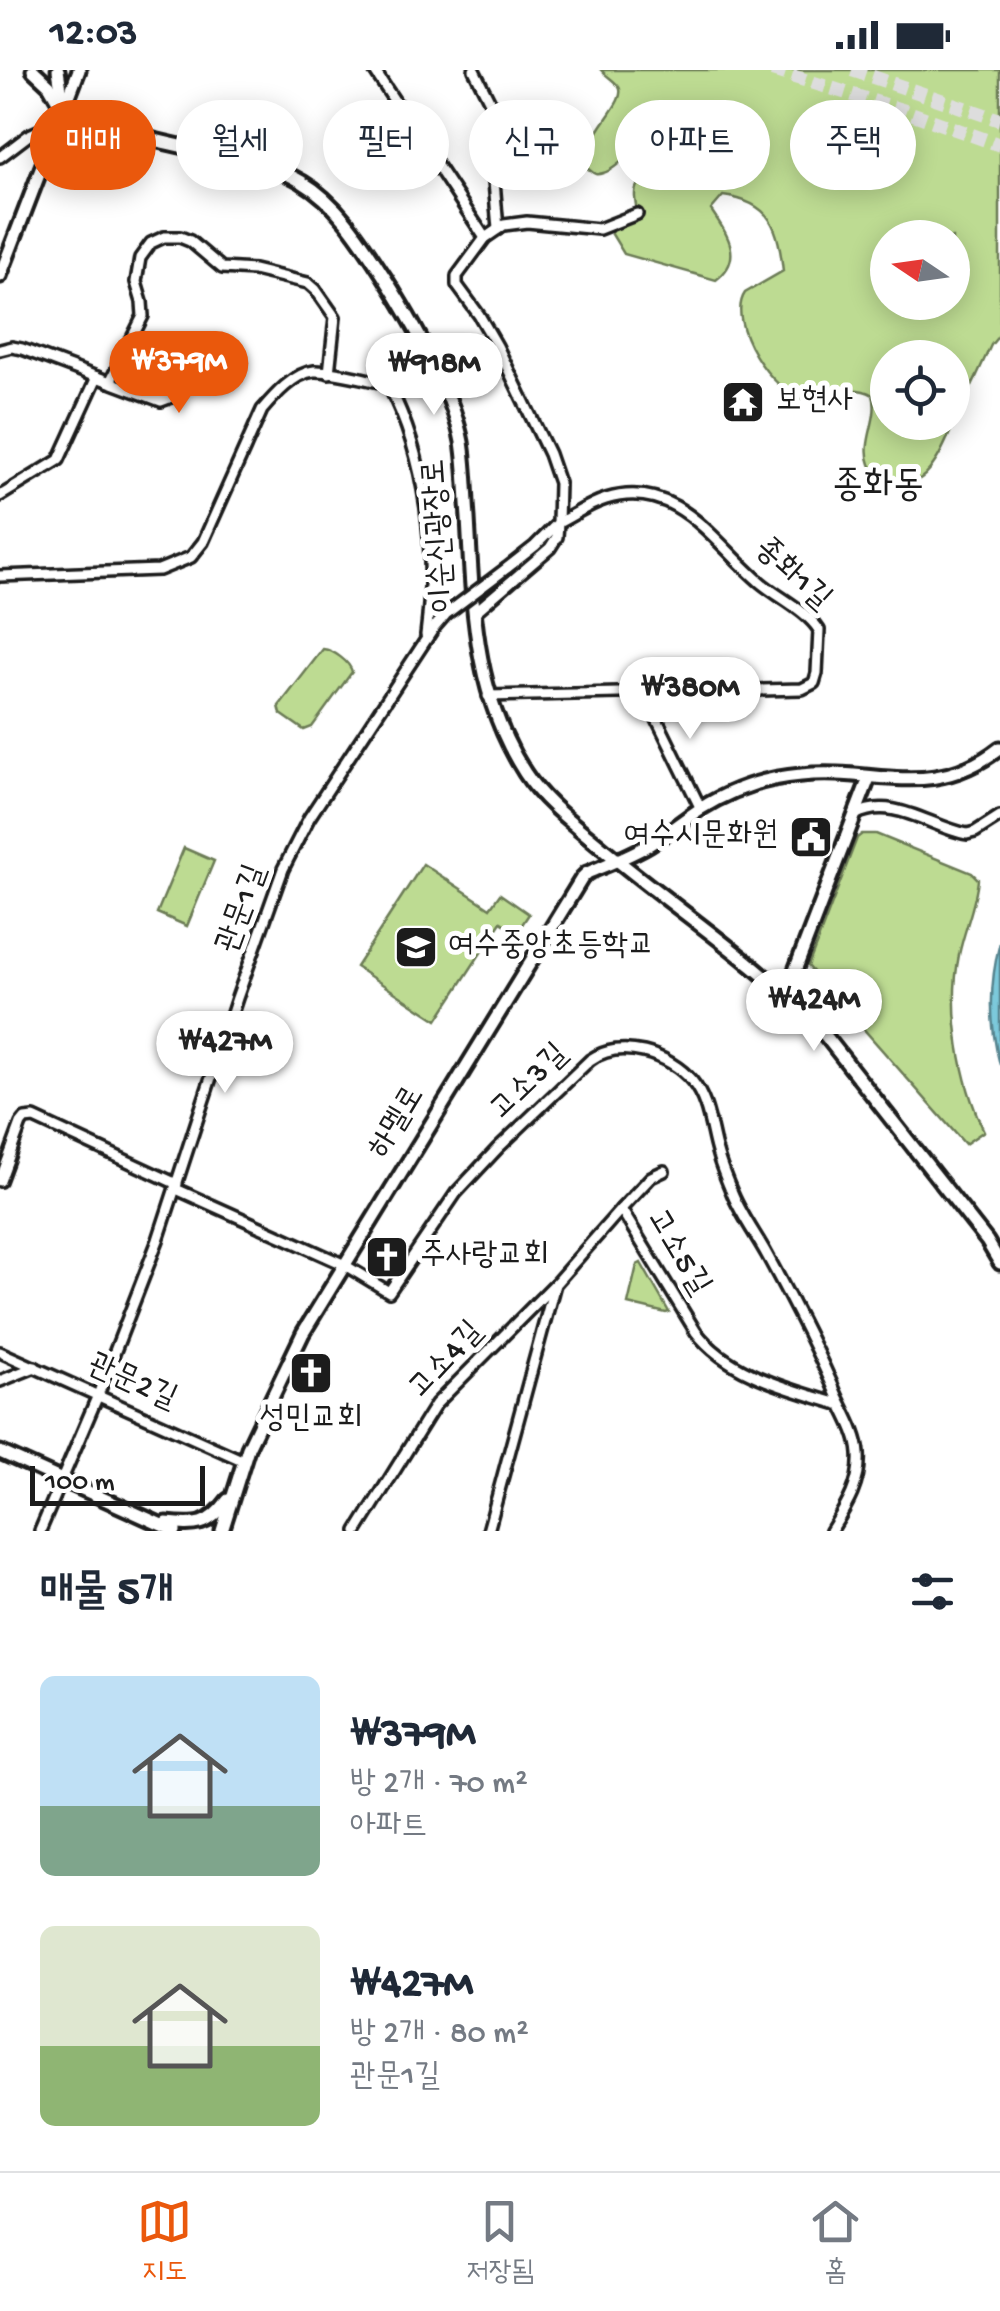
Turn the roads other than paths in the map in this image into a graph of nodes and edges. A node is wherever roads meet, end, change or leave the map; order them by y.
1 (34, 70) edge
2 (58, 70) edge
3 (79, 70) edge
4 (374, 70) edge
5 (474, 70) edge
6 (55, 100) edge
7 (61, 100) edge
8 (68, 100) edge
9 (30, 135) edge
10 (156, 140) edge
11 (0, 157) edge
12 (33, 190) edge
13 (638, 214) dead end
14 (498, 228) junction
15 (485, 238) junction
16 (0, 276) edge
17 (0, 350) edge
18 (329, 373) junction
19 (97, 377) junction
20 (110, 382) junction
21 (180, 386) dead end
22 (0, 496) edge
23 (558, 523) junction
24 (0, 576) edge
25 (474, 614) junction
26 (425, 641) junction
27 (644, 693) junction
28 (488, 696) junction
29 (1000, 748) edge
30 (869, 778) junction
31 (701, 808) junction
32 (855, 815) junction
33 (1000, 816) edge
34 (617, 860) junction
35 (786, 994) junction
36 (664, 1171) dead end
37 (0, 1181) edge
38 (176, 1186) junction
39 (621, 1209) junction
40 (1000, 1263) edge
41 (344, 1264) junction
42 (554, 1284) junction
43 (0, 1352) edge
44 (35, 1367) junction
45 (0, 1381) edge
46 (98, 1395) junction
47 (841, 1404) junction
48 (0, 1452) edge
49 (244, 1460) junction
50 (62, 1480) junction
51 (233, 1493) junction
52 (159, 1526) edge
53 (40, 1531) edge
54 (175, 1531) edge
55 (222, 1531) edge
56 (357, 1531) edge
57 (488, 1531) edge
58 (831, 1531) edge

1 - 6 street
2 - 7 street
3 - 8 street
4 - 15 street
5 - 14 street
9 - 11 street
10 - 25 street, 이순신광장로
12 - 16 street
13 - 14 street
14 - 15 street
15 - 23 street
17 - 19 street
18 - 20 street
18 - 24 street
18 - 26 street
19 - 20 street
19 - 22 street
20 - 21 street
23 - 25 street
23 - 26 street, 관문1길, bridge
23 - 27 street, 종화1길
25 - 28 street, 이순신광장로
26 - 38 street, 관문1길
27 - 28 street, 종화1길
27 - 31 street
28 - 34 street, 이순신광장로
29 - 30 street, 하멜로
30 - 31 street, 하멜로
30 - 32 street
31 - 34 street, 하멜로
32 - 33 street
32 - 35 street
34 - 35 street, 이순신광장로
34 - 41 street, 하멜로
35 - 40 street, 이순신광장로
36 - 39 street
37 - 38 street, 고소3길
38 - 41 street, 고소3길
38 - 46 street, 관문1길
39 - 42 street, 고소5길
39 - 47 street, 고소5길
41 - 47 street, 고소3길
41 - 49 street, 하멜로
42 - 56 street, 고소4길
42 - 57 street, 고소5길
43 - 44 street, 관문2길
44 - 45 street
44 - 46 street, 관문2길
46 - 49 street, 관문2길
46 - 50 street, 관문1길
47 - 58 street, 고소3길
48 - 50 street
49 - 51 street, 하멜로
50 - 52 street
50 - 53 street, 관문1길
51 - 52 street
51 - 55 street, 하멜로
52 - 54 street

